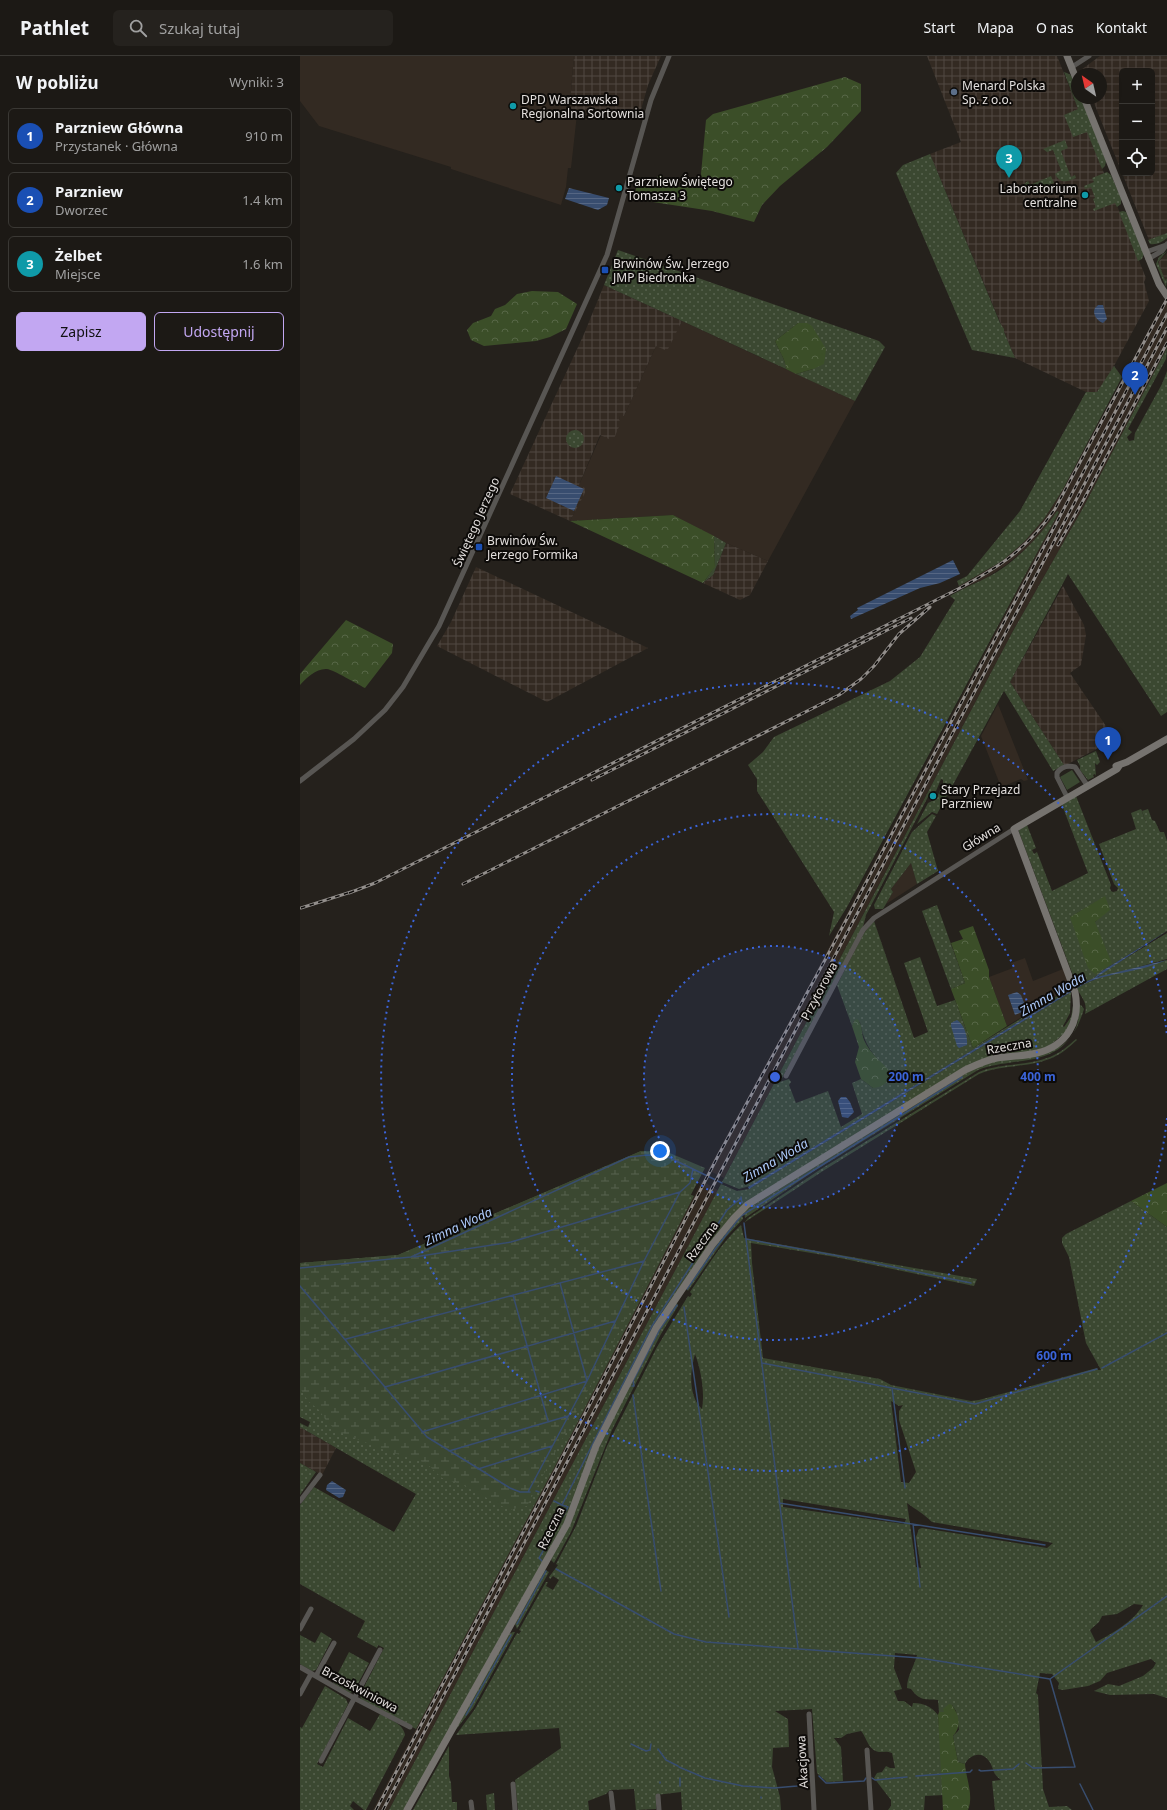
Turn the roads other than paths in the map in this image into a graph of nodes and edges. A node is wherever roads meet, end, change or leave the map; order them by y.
1 (669, 56) edge
2 (1067, 56) edge
3 (1089, 56) edge
4 (1072, 67) joint
5 (1086, 104) edge
6 (1166, 245) edge
7 (1147, 255) junction
8 (1167, 296) edge
9 (1167, 739) edge
10 (300, 781) edge
11 (1087, 786) junction
12 (1067, 797) junction
13 (1014, 829) junction
14 (874, 918) joint
15 (786, 1076) dead end
16 (320, 1475) dead end
17 (300, 1501) edge
18 (311, 1609) dead end
19 (300, 1628) edge
20 (334, 1643) dead end
21 (380, 1650) dead end
22 (300, 1667) edge
23 (313, 1675) junction
24 (300, 1694) edge
25 (354, 1698) junction
26 (809, 1714) dead end
27 (410, 1727) dead end
28 (867, 1750) dead end
29 (321, 1761) dead end
30 (513, 1784) dead end
31 (611, 1793) dead end
32 (658, 1796) dead end
33 (472, 1802) dead end
34 (406, 1810) edge
35 (472, 1810) edge
36 (515, 1810) edge
37 (612, 1810) edge
38 (660, 1810) edge
39 (814, 1810) edge
40 (871, 1810) edge

1 - 10 street, Świętego Jerzego
2 - 4 street
3 - 4 street
5 - 7 street
6 - 7 street
7 - 8 street
9 - 11 street, Główna
11 - 12 street, Główna
11 - 12 street
12 - 13 street, Główna
13 - 14 street, Główna
13 - 34 street, Rzeczna
14 - 15 street, Przytorowa
16 - 17 street
18 - 19 street
20 - 23 street
21 - 25 street
22 - 23 street, Brzoskwiniowa
23 - 24 street
23 - 25 street, Brzoskwiniowa
25 - 27 street, Brzoskwiniowa
25 - 29 street
26 - 39 street, Akacjowa
28 - 40 street
30 - 36 street
31 - 37 street
32 - 38 street
33 - 35 street

